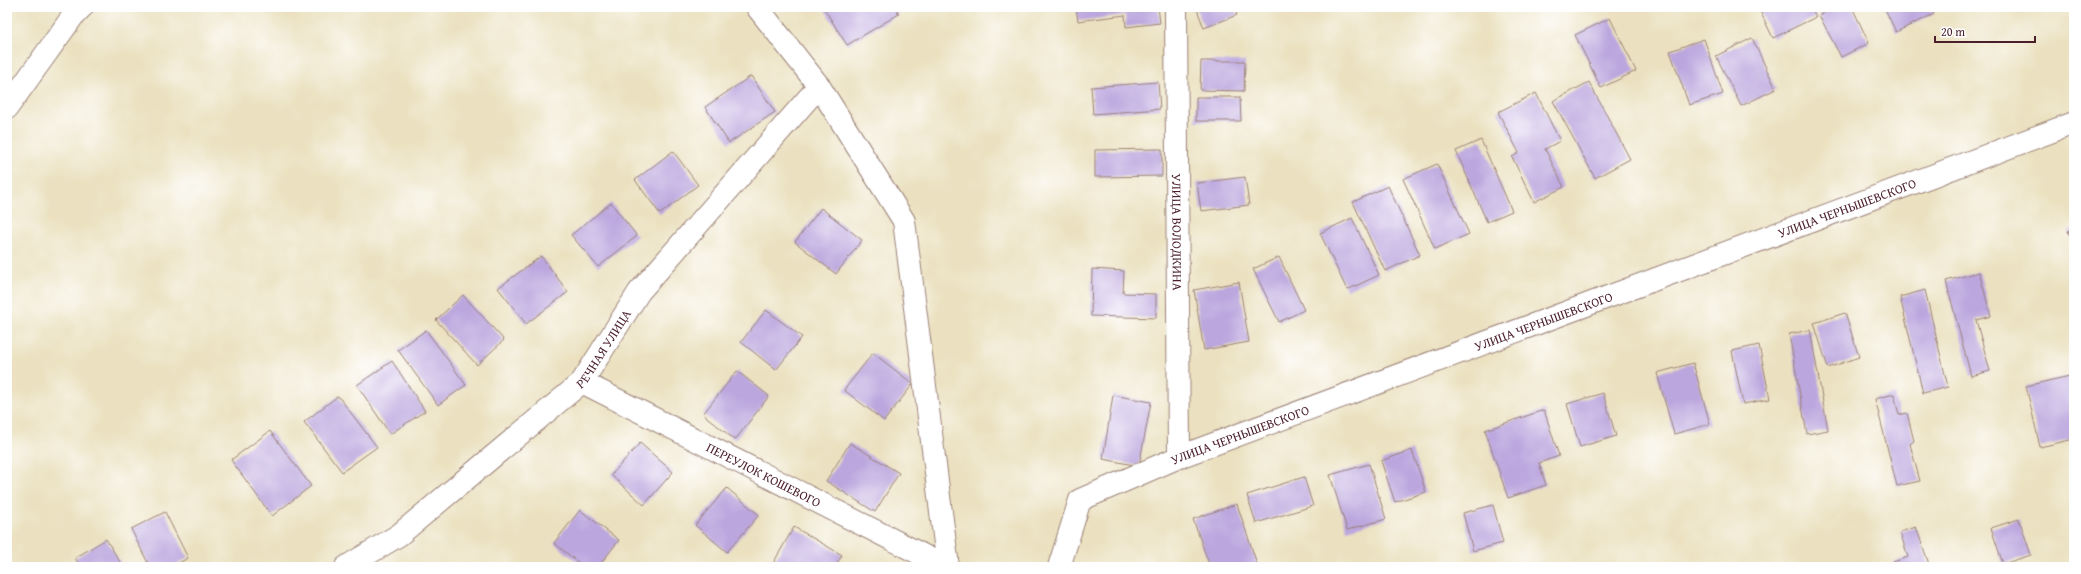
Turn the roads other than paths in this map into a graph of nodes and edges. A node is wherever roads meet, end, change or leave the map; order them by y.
1 (82, 7) edge
2 (757, 7) edge
3 (1176, 7) edge
4 (819, 86) junction
5 (7, 108) edge
6 (2074, 123) edge
7 (582, 382) junction
8 (1179, 457) junction
9 (346, 567) edge
10 (947, 567) edge
11 (1060, 567) edge

1 - 5 street
2 - 4 street
3 - 8 street, УЛИЦА ВОЛОДКИНА
4 - 7 street, РЕЧНАЯ УЛИЦА
4 - 10 street
6 - 8 street, УЛИЦА ЧЕРНЫШЕВСКОГО
7 - 9 street, РЕЧНАЯ УЛИЦА
7 - 10 street, ПЕРЕУЛОК КОШЕВОГО
8 - 11 street, УЛИЦА ЧЕРНЫШЕВСКОГО

